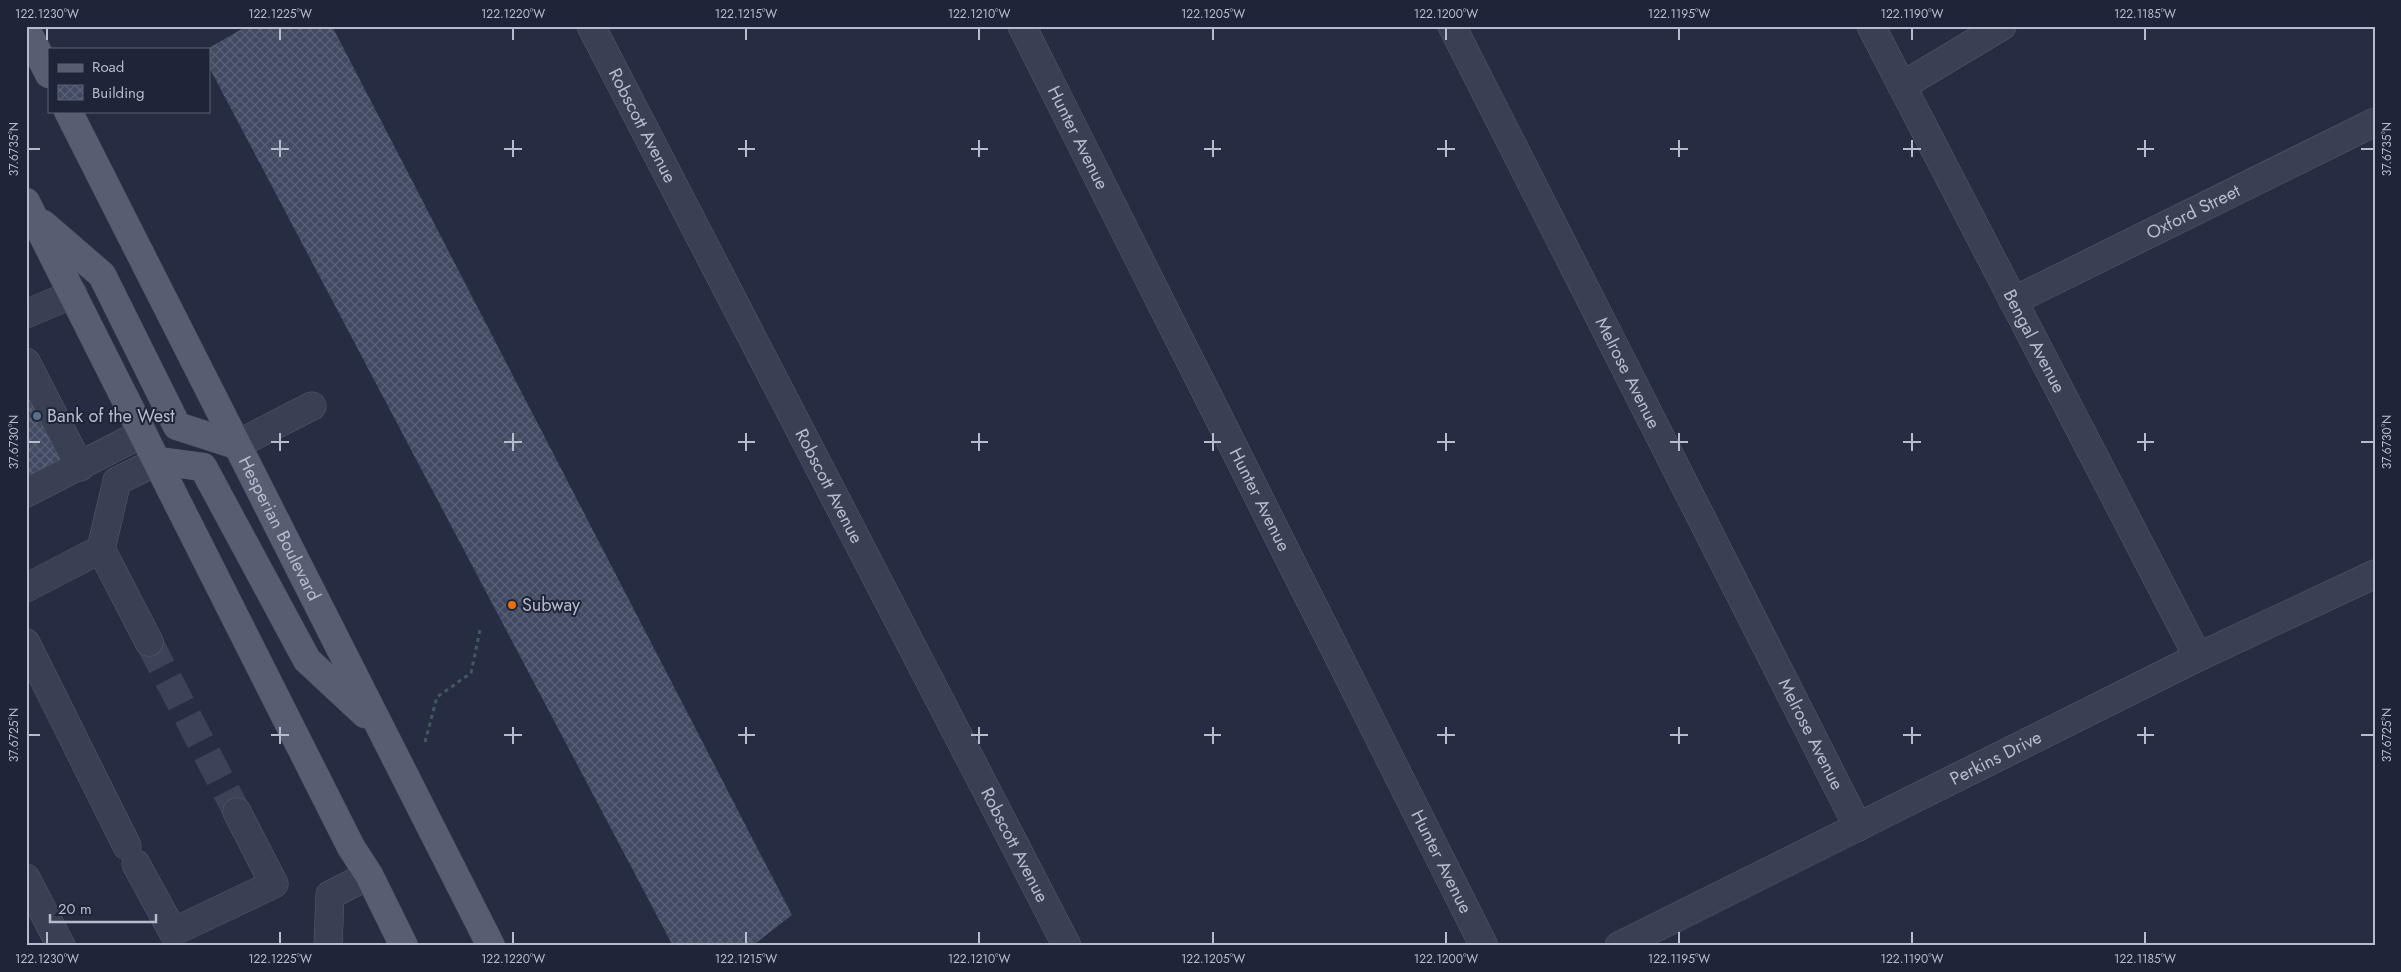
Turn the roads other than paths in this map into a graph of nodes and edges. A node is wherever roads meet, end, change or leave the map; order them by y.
1 (591, 26) edge
2 (1022, 26) edge
3 (1452, 26) edge
4 (1870, 26) edge
5 (2002, 26) edge
6 (26, 29) edge
7 (48, 72) edge
8 (1902, 86) junction
9 (69, 112) edge
10 (2375, 122) edge
11 (30, 208) edge
12 (73, 294) junction
13 (2013, 300) junction
14 (26, 314) edge
15 (26, 362) edge
16 (312, 406) dead end
17 (143, 433) junction
18 (236, 445) junction
19 (158, 461) junction
20 (80, 467) junction
21 (26, 493) edge
22 (101, 549) junction
23 (2375, 574) edge
24 (26, 588) edge
25 (149, 642) tunnel mouth
26 (26, 643) edge
27 (2198, 657) junction
28 (377, 725) junction
29 (237, 812) tunnel mouth
30 (1858, 827) junction
31 (368, 875) junction
32 (26, 878) edge
33 (170, 939) edge
34 (61, 946) edge
35 (328, 946) edge
36 (404, 946) edge
37 (491, 946) edge
38 (1067, 946) edge
39 (1484, 946) edge
40 (1619, 946) edge

1 - 38 street, Robscott Avenue
2 - 39 street, Hunter Avenue
3 - 30 street, Melrose Avenue
4 - 8 street, Bengal Avenue
5 - 8 street
6 - 7 main road
8 - 13 street, Bengal Avenue
9 - 18 main road, Hesperian Boulevard
10 - 13 street, Oxford Street
11 - 12 main road
11 - 18 main road
12 - 14 street
12 - 17 main road
13 - 27 street, Bengal Avenue
15 - 20 street
16 - 18 street
17 - 19 main road
17 - 20 street
18 - 28 main road, Hesperian Boulevard
19 - 22 street
19 - 28 main road
19 - 31 main road
20 - 21 street
22 - 24 street
22 - 25 street
23 - 27 street, Perkins Drive
26 - 33 street
27 - 30 street, Perkins Drive
28 - 37 main road, Hesperian Boulevard
29 - 33 street
30 - 40 street, Perkins Drive
31 - 35 street
31 - 36 main road
32 - 34 street

